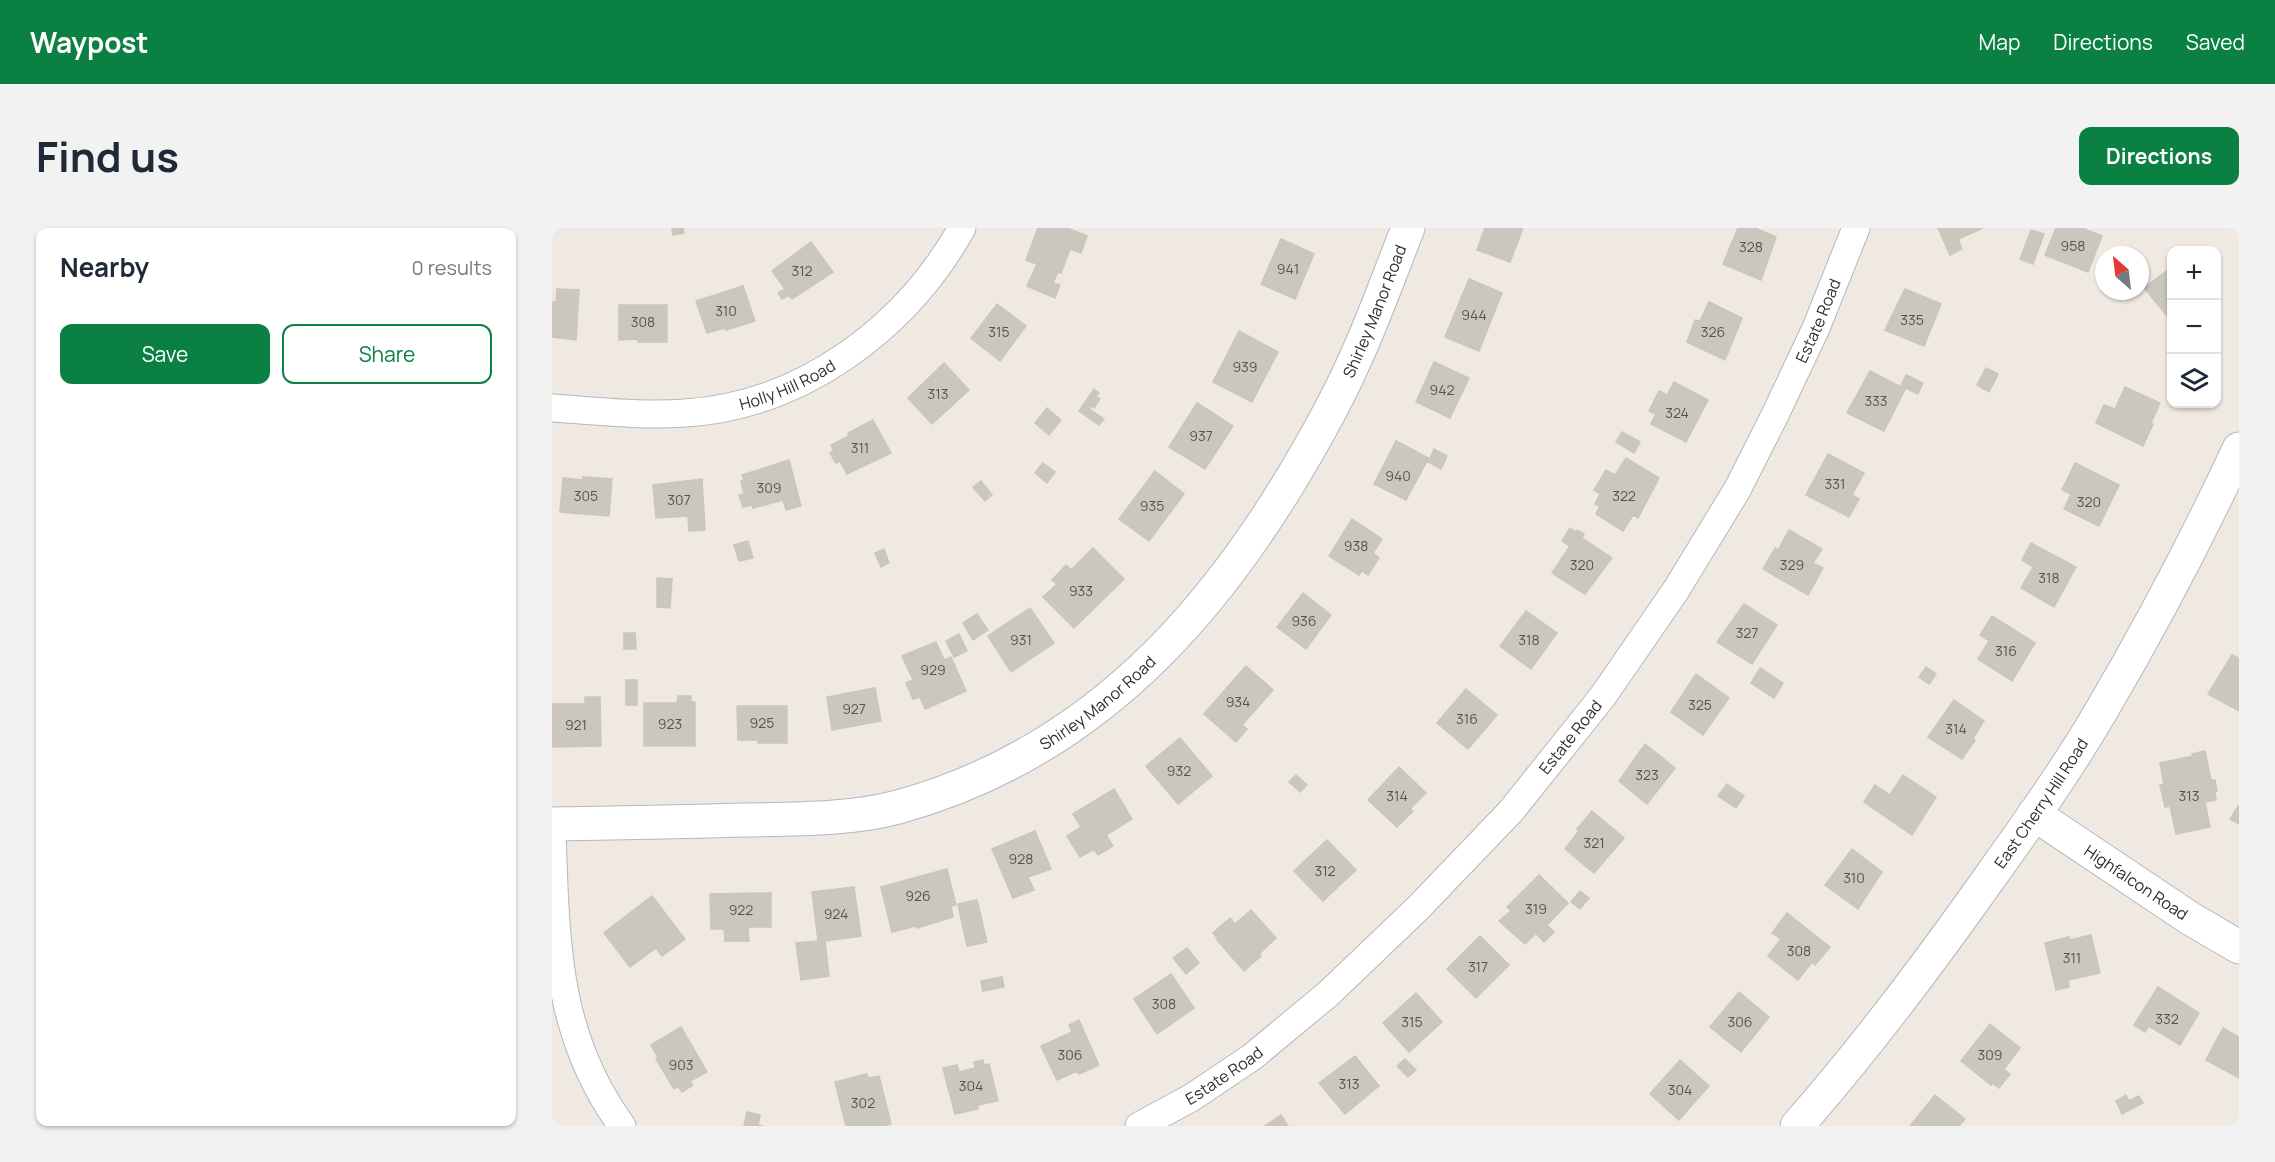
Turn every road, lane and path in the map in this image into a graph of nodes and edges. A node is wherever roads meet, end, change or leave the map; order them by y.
1 (962, 228) edge
2 (1408, 228) edge
3 (1856, 228) edge
4 (552, 408) edge
5 (2239, 449) edge
6 (2034, 814) junction
7 (552, 824) edge
8 (552, 832) edge
9 (2239, 947) edge
10 (622, 1126) edge
11 (1139, 1126) edge
12 (1797, 1126) edge

1 - 4 street, Holly Hill Road
2 - 7 street, Shirley Manor Road
3 - 11 street, Estate Road
5 - 6 street, East Cherry Hill Road
6 - 9 street, Highfalcon Road
6 - 12 street, East Cherry Hill Road
8 - 10 street

